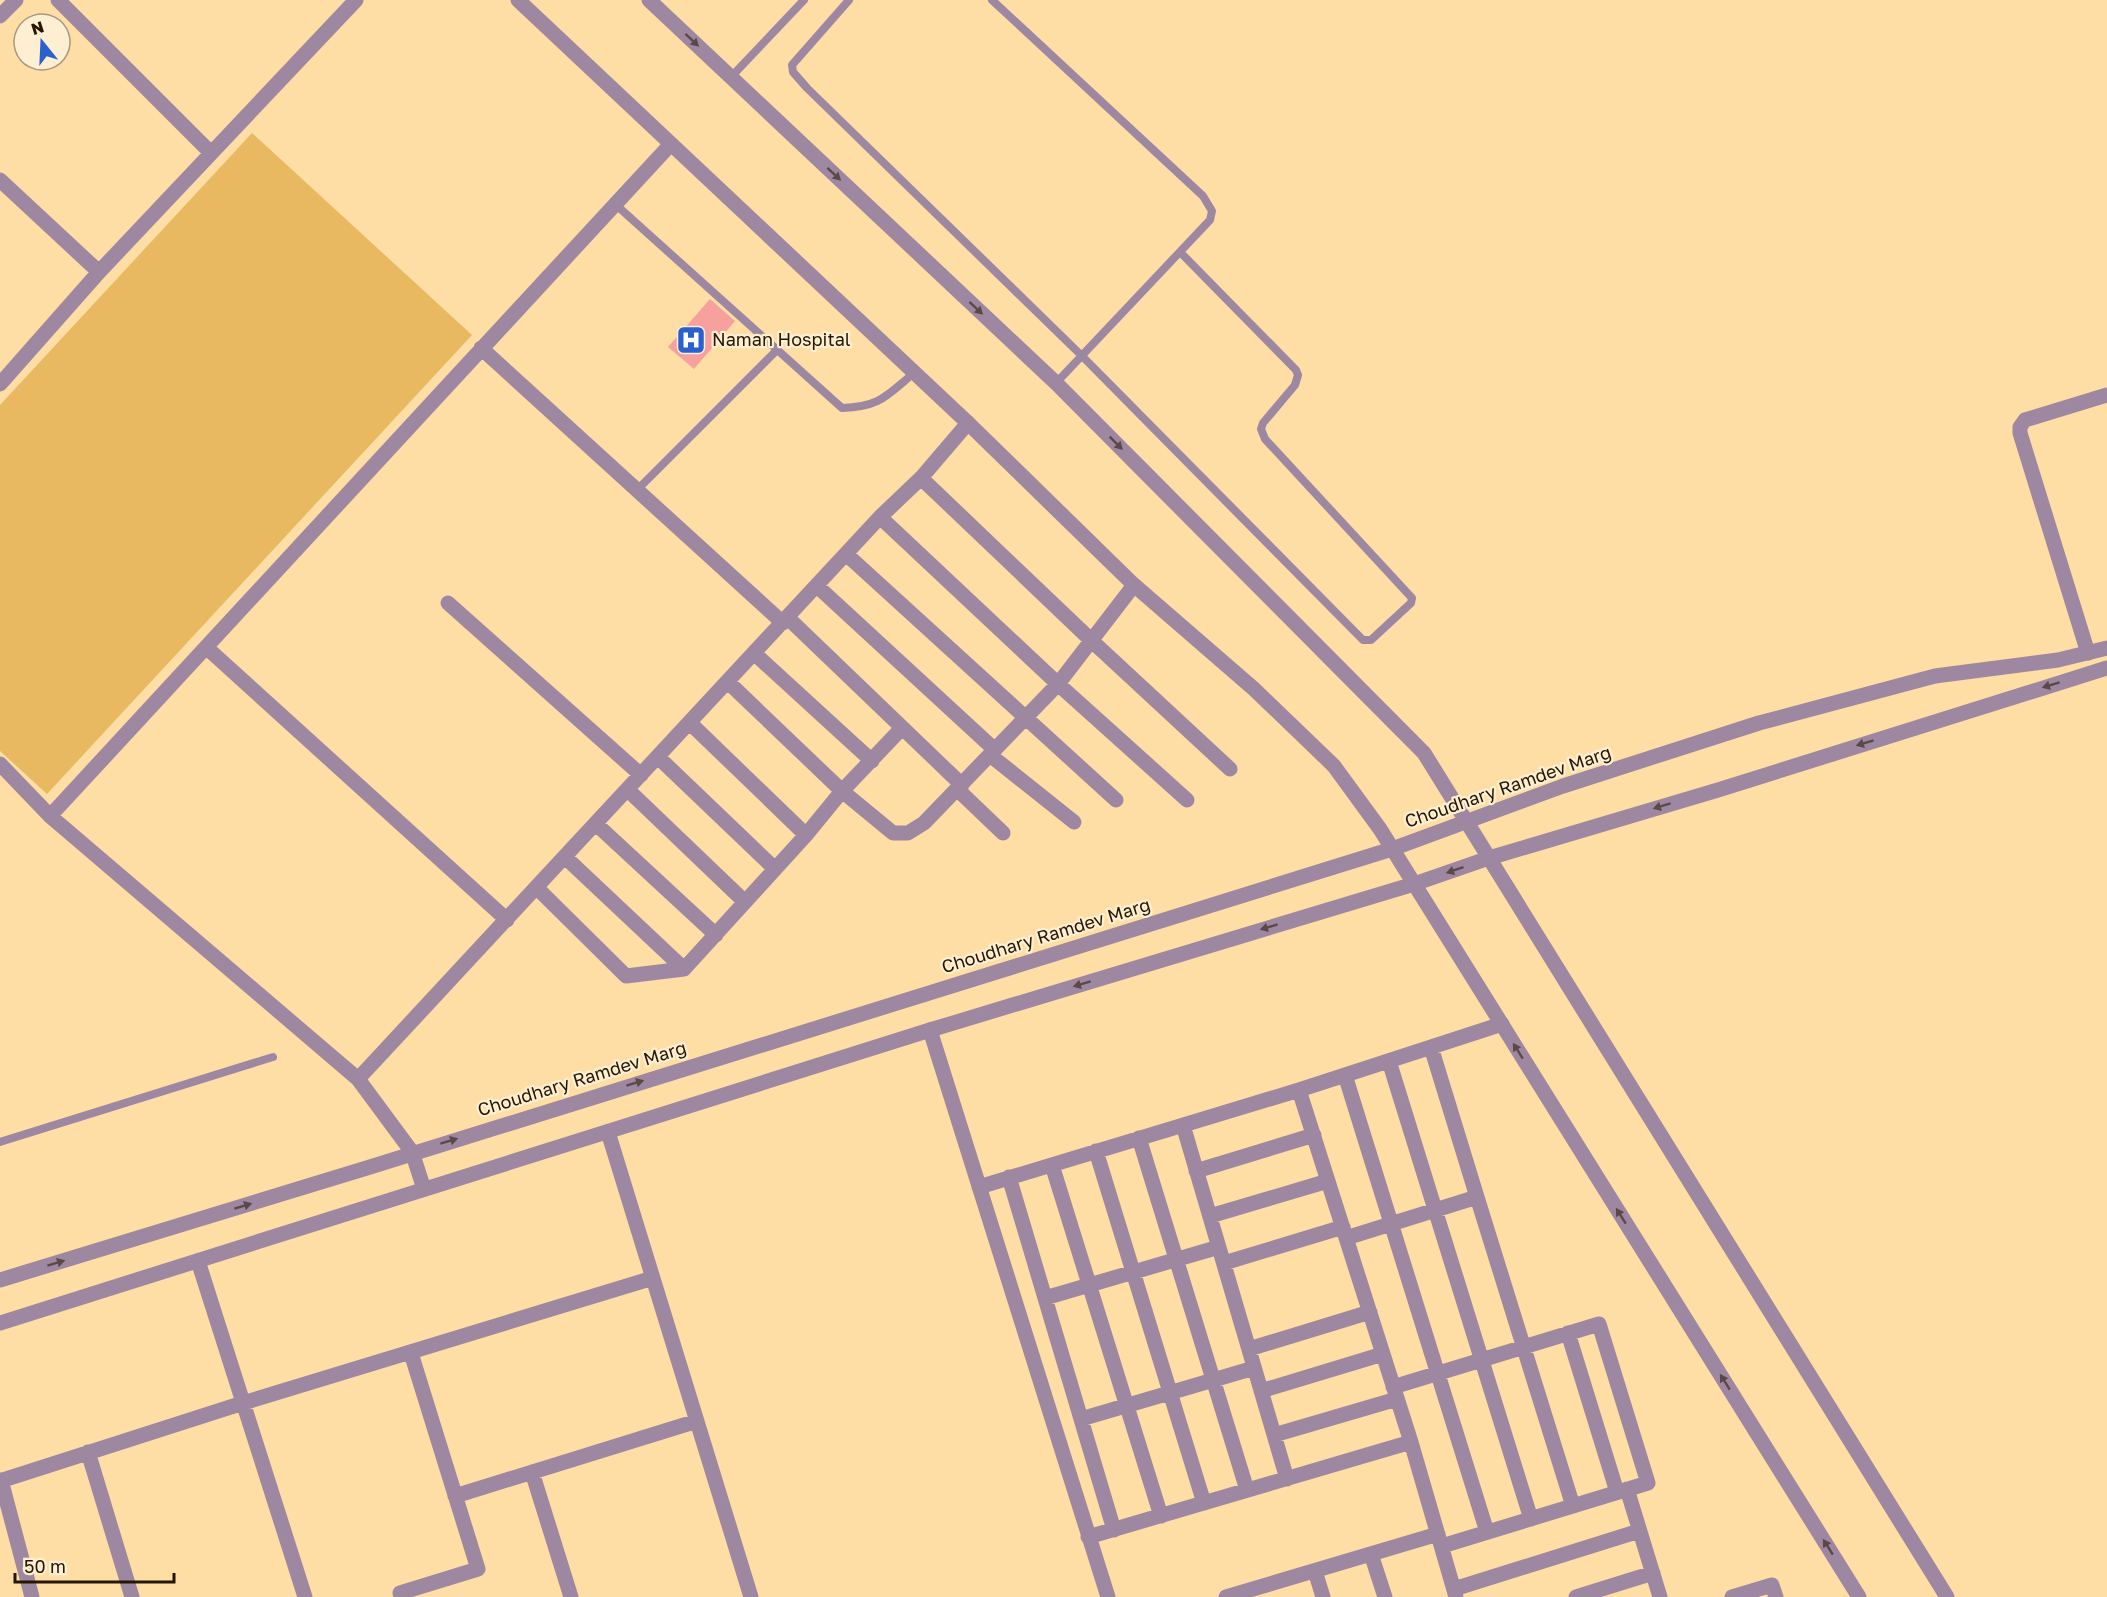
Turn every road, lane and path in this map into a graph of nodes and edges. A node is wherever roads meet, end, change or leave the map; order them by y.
1 (16, 0) edge
2 (58, 0) edge
3 (356, 0) edge
4 (518, 0) edge
5 (649, 0) edge
6 (804, 0) edge
7 (849, 0) edge
8 (992, 0) edge
9 (0, 16) edge
10 (731, 77) junction
11 (670, 145) junction
12 (211, 153) junction
13 (0, 180) edge
14 (615, 204) junction
15 (1180, 252) junction
16 (99, 272) junction
17 (481, 348) junction
18 (777, 350) junction
19 (1082, 356) junction
20 (914, 373) junction
21 (1056, 383) junction
22 (0, 384) edge
23 (2107, 396) edge
24 (968, 423) junction
25 (921, 478) junction
26 (637, 490) junction
27 (880, 517) junction
28 (846, 554) junction
29 (1134, 585) junction
30 (817, 586) junction
31 (448, 603) dead end
32 (786, 620) junction
33 (1092, 642) junction
34 (207, 648) junction
35 (2107, 648) edge
36 (2088, 653) junction
37 (754, 654) junction
38 (2107, 668) edge
39 (728, 682) junction
40 (1058, 684) junction
41 (1026, 717) junction
42 (690, 723) junction
43 (902, 728) junction
44 (993, 752) junction
45 (658, 757) junction
46 (872, 761) junction
47 (0, 764) edge
48 (1230, 769) dead end
49 (641, 775) junction
50 (959, 787) junction
51 (628, 790) junction
52 (842, 791) junction
53 (1116, 800) dead end
54 (1187, 800) dead end
55 (50, 816) junction
56 (1074, 822) dead end
57 (1466, 822) junction
58 (596, 824) junction
59 (1003, 833) dead end
60 (806, 835) junction
61 (1392, 849) junction
62 (565, 857) junction
63 (1489, 858) junction
64 (775, 869) junction
65 (1414, 884) junction
66 (537, 888) junction
67 (745, 902) junction
68 (507, 920) junction
69 (716, 934) junction
70 (684, 969) junction
71 (1502, 1024) junction
72 (930, 1030) junction
73 (1431, 1047) junction
74 (273, 1057) dead end
75 (1389, 1061) junction
76 (1345, 1075) junction
77 (358, 1079) junction
78 (1299, 1090) junction
79 (1183, 1125) junction
80 (608, 1132) junction
81 (1314, 1135) junction
82 (1139, 1138) junction
83 (0, 1142) edge
84 (412, 1152) junction
85 (1096, 1152) junction
86 (1052, 1165) junction
87 (1196, 1171) junction
88 (1009, 1177) junction
89 (1328, 1181) junction
90 (979, 1186) junction
91 (424, 1190) junction
92 (1477, 1197) junction
93 (1436, 1210) junction
94 (1210, 1216) junction
95 (1391, 1224) junction
96 (1344, 1232) junction
97 (1219, 1247) junction
98 (1176, 1260) junction
99 (198, 1261) junction
100 (1224, 1263) junction
101 (1133, 1273) junction
102 (653, 1278) junction
103 (0, 1280) edge
104 (1089, 1285) junction
105 (1045, 1298) junction
106 (1370, 1312) junction
107 (0, 1323) edge
108 (1568, 1333) junction
109 (1524, 1347) junction
110 (1249, 1349) junction
111 (411, 1353) junction
112 (1383, 1354) junction
113 (1482, 1360) junction
114 (1254, 1368) junction
115 (1438, 1374) junction
116 (1213, 1380) junction
117 (1261, 1391) junction
118 (1395, 1393) junction
119 (1170, 1394) junction
120 (243, 1403) junction
121 (1126, 1406) junction
122 (1081, 1419) junction
123 (697, 1421) junction
124 (1274, 1435) junction
125 (1411, 1442) junction
126 (88, 1452) junction
127 (532, 1472) junction
128 (1287, 1479) junction
129 (0, 1480) edge
130 (1247, 1490) junction
131 (1622, 1491) junction
132 (455, 1496) junction
133 (1204, 1503) junction
134 (1573, 1506) junction
135 (1161, 1516) junction
136 (1531, 1519) junction
137 (1114, 1530) junction
138 (1640, 1531) junction
139 (1487, 1532) junction
140 (1088, 1538) junction
141 (1440, 1540) junction
142 (1371, 1554) junction
143 (1315, 1571) junction
144 (1653, 1573) junction
145 (1259, 1592) edge
146 (1455, 1593) edge
147 (396, 1596) edge
148 (32, 1597) edge
149 (132, 1597) edge
150 (305, 1597) edge
151 (571, 1597) edge
152 (751, 1597) edge
153 (1107, 1597) edge
154 (1226, 1597) edge
155 (1323, 1597) edge
156 (1385, 1597) edge
157 (1576, 1597) edge
158 (1660, 1597) edge
159 (1732, 1597) edge
160 (1776, 1597) edge
161 (1859, 1597) edge
162 (1947, 1597) edge

1 - 9 street
2 - 12 street
3 - 12 street
4 - 11 street
5 -> 10 street
6 - 10 lane
7 - 19 lane
8 - 15 lane
10 -> 21 street
11 - 14 street
11 - 20 street
12 - 16 street
13 - 16 street
14 - 17 street
14 - 18 lane
15 - 19 lane
15 - 19 lane
16 - 22 street
17 - 26 street
17 - 34 street
18 - 20 lane
18 - 26 lane
19 - 21 lane
20 - 24 street
21 -> 57 street
23 - 36 street
24 - 25 street
24 - 29 street
25 - 27 street
25 - 33 street
26 - 32 street
27 - 28 street
27 - 40 street
28 - 30 street
28 - 41 street
29 - 33 street
29 - 61 street
30 - 32 street
30 - 44 street
31 - 49 street
32 - 37 street
32 - 43 street
33 - 40 street
33 - 48 street
34 - 55 street
34 - 68 street
35 - 36 street, Choudhary Ramdev Marg
36 - 57 street, Choudhary Ramdev Marg
37 - 39 street
37 - 46 street
38 -> 63 street
39 - 42 street
39 - 52 street
40 - 41 street
40 - 54 street
41 - 44 street
41 - 53 street
42 - 45 street
42 - 60 street
43 - 46 street
43 - 50 street
44 - 50 street
44 - 56 street
45 - 49 street
45 - 64 street
46 - 52 street
47 - 55 street
49 - 51 street
50 - 52 street
50 - 59 street
51 - 58 street
51 - 67 street
52 - 60 street
55 - 77 street
57 - 61 street, Choudhary Ramdev Marg
57 - 63 street
58 - 62 street
58 - 69 street
60 - 64 street
61 - 65 street
84 -> 61 street, Choudhary Ramdev Marg
62 - 66 street
62 - 70 street
63 -> 65 street
63 - 162 street
64 - 67 street
65 - 71 street
65 -> 72 street
66 - 68 street
66 - 70 street
67 - 69 street
68 - 77 street
69 - 70 street
71 - 73 street
161 -> 71 street
72 - 80 street
72 - 90 street
73 - 75 street
73 - 92 street
74 - 83 lane
75 - 76 street
75 - 93 street
76 - 78 street
76 - 95 street
77 - 84 street
78 - 79 street
78 - 81 street
79 - 82 street
79 - 87 street
80 - 91 street
80 - 102 street
81 - 87 street
81 - 89 street
82 - 85 street
82 - 98 street
84 - 91 street
103 -> 84 street, Choudhary Ramdev Marg
85 - 86 street
85 - 101 street
86 - 88 street
86 - 104 street
87 - 94 street
88 - 90 street
88 - 105 street
89 - 94 street
89 - 96 street
90 - 140 street
91 - 99 street
92 - 93 street
92 - 109 street
93 - 95 street
93 - 113 street
94 - 97 street
95 - 96 street
95 - 115 street
96 - 100 street
96 - 106 street
97 - 98 street
97 - 100 street
98 - 101 street
98 - 116 street
99 - 107 street
99 - 120 street
100 - 110 street
101 - 104 street
101 - 119 street
102 - 111 street
102 - 123 street
104 - 105 street
104 - 121 street
105 - 122 street
106 - 110 street
106 - 112 street
108 - 109 street
108 - 131 street
108 - 131 street
109 - 113 street
109 - 134 street
110 - 114 street
111 - 120 street
111 - 132 street
112 - 117 street
112 - 118 street
113 - 115 street
113 - 136 street
114 - 116 street
114 - 117 street
115 - 118 street
115 - 139 street
116 - 119 street
116 - 130 street
117 - 124 street
118 - 124 street
118 - 125 street
119 - 121 street
119 - 133 street
120 - 126 street
120 - 150 street
121 - 122 street
121 - 135 street
122 - 137 street
123 - 127 street
123 - 152 street
124 - 128 street
125 - 128 street
125 - 141 street
126 - 129 street
126 - 149 street
127 - 132 street
127 - 151 street
128 - 130 street
129 - 148 street
130 - 133 street
131 - 134 street
131 - 138 street
132 - 147 street
133 - 135 street
134 - 136 street
135 - 137 street
136 - 139 street
137 - 140 street
138 - 144 street
138 - 146 street
139 - 141 street
140 - 153 street
141 - 142 street
141 - 146 street
142 - 143 street
142 - 156 street
143 - 145 street
143 - 155 street
144 - 157 street
144 - 158 street
145 - 154 street
159 - 160 street

